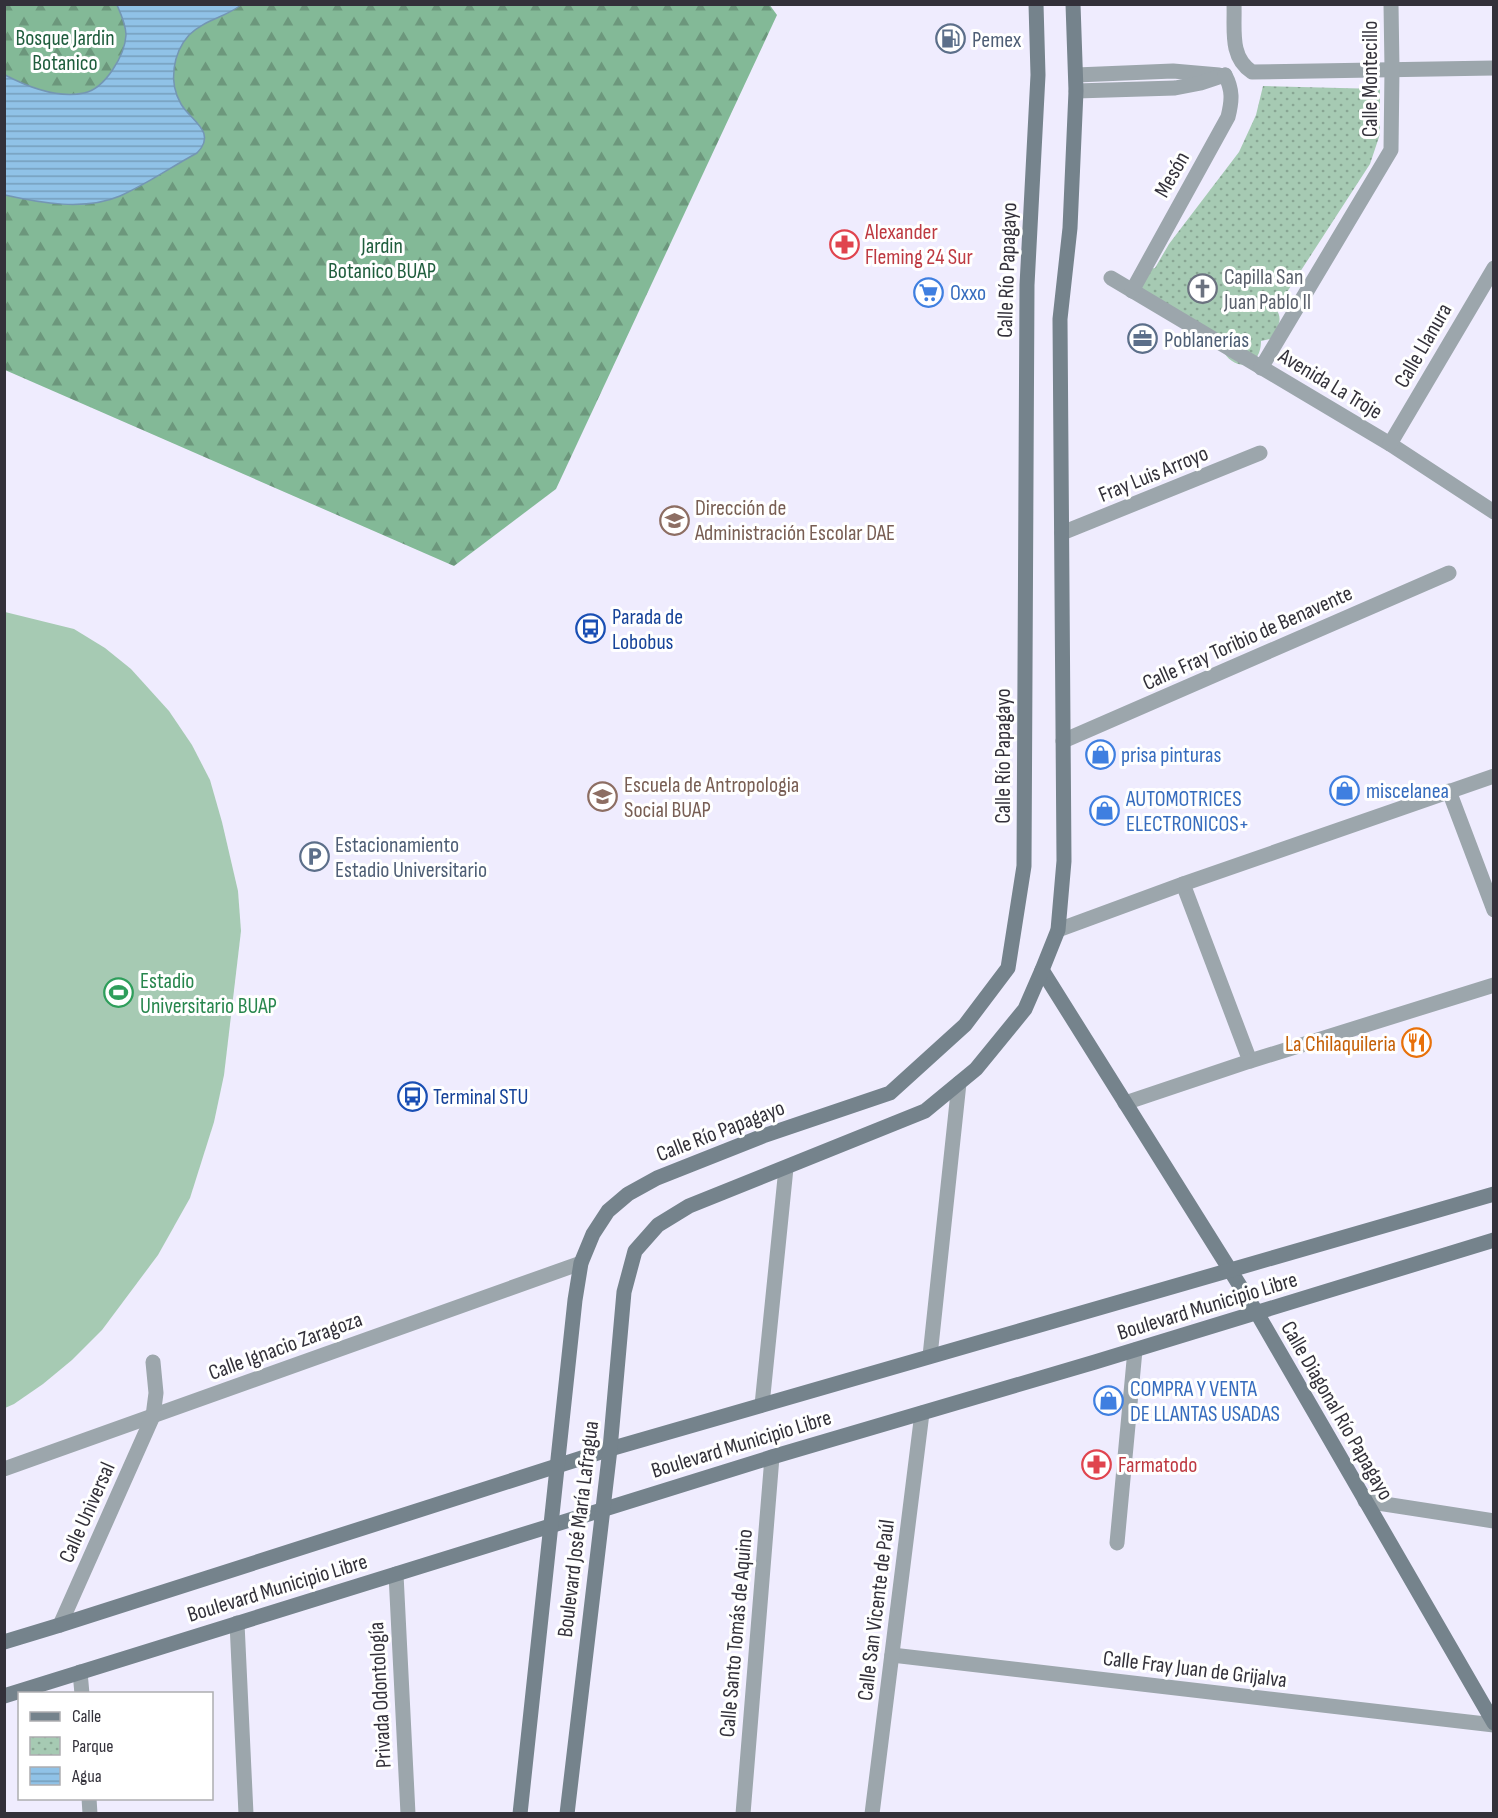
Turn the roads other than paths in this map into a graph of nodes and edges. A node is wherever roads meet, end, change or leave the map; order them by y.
1 (1036, 4) edge
2 (1073, 4) edge
3 (1234, 4) edge
4 (1390, 4) edge
5 (1494, 68) edge
6 (1392, 69) junction
7 (1076, 75) junction
8 (1225, 75) junction
9 (1076, 91) junction
10 (1494, 268) edge
11 (1111, 278) dead end
12 (1132, 291) junction
13 (1261, 368) junction
14 (1390, 444) junction
15 (1260, 453) dead end
16 (1494, 512) edge
17 (1062, 533) junction
18 (1449, 573) dead end
19 (1063, 741) junction
20 (1494, 776) edge
21 (1449, 791) junction
22 (1184, 884) junction
23 (1494, 910) edge
24 (1058, 930) junction
25 (1042, 970) junction
26 (1494, 985) edge
27 (1250, 1061) junction
28 (959, 1083) junction
29 (1125, 1103) junction
30 (786, 1168) junction
31 (1494, 1194) edge
32 (1494, 1240) edge
33 (581, 1263) junction
34 (1230, 1270) junction
35 (1257, 1313) junction
36 (1135, 1350) junction
37 (930, 1356) junction
38 (153, 1362) dead end
39 (762, 1406) junction
40 (922, 1413) junction
41 (153, 1416) junction
42 (610, 1449) junction
43 (772, 1457) junction
44 (558, 1466) junction
45 (4, 1469) edge
46 (1365, 1501) junction
47 (602, 1509) junction
48 (1494, 1521) edge
49 (552, 1524) junction
50 (1117, 1543) dead end
51 (396, 1574) junction
52 (237, 1623) junction
53 (60, 1626) junction
54 (4, 1642) edge
55 (892, 1655) junction
56 (80, 1672) junction
57 (81, 1692) edge
58 (4, 1696) edge
59 (1494, 1724) edge
60 (246, 1814) edge
61 (408, 1814) edge
62 (520, 1814) edge
63 (567, 1814) edge
64 (743, 1814) edge
65 (872, 1814) edge

1 - 33 main road, Calle Río Papagayo
2 - 7 main road
3 - 6 street
4 - 6 street, Calle Montecillo
5 - 6 street
6 - 13 street, Calle Montecillo
7 - 8 street
7 - 9 main road
8 - 9 street
8 - 12 street, Mesón
9 - 17 main road
10 - 14 street, Calle Llanura
11 - 12 street, Avenida La Troje
12 - 13 street, Avenida La Troje
13 - 14 street, Avenida La Troje
14 - 16 street, Avenida La Troje
15 - 17 street, Fray Luis Arroyo
17 - 19 main road
18 - 19 street, Calle Fray Toribio de Benavente
19 - 24 main road
20 - 21 street
21 - 22 street
21 - 23 street
22 - 24 street
22 - 27 street
24 - 25 main road
25 - 28 main road
25 - 29 main road, Calle Diagonal Río Papagayo
26 - 27 street
27 - 29 street
28 - 30 main road
28 - 37 street
29 - 34 main road, Calle Diagonal Río Papagayo
30 - 39 street
30 - 42 main road, Boulevard José María Lafragua
31 - 34 main road, Boulevard Municipio Libre
32 - 35 main road, Boulevard Municipio Libre
33 - 41 street, Calle Ignacio Zaragoza
33 - 44 main road, Boulevard José María Lafragua
34 - 35 main road, Calle Diagonal Río Papagayo
34 - 37 main road, Boulevard Municipio Libre
35 - 36 main road, Boulevard Municipio Libre
35 - 46 main road, Calle Diagonal Río Papagayo
36 - 40 main road, Boulevard Municipio Libre
36 - 50 street
37 - 39 main road, Boulevard Municipio Libre
38 - 41 street, Calle Universal
39 - 42 main road, Boulevard Municipio Libre
40 - 43 main road, Boulevard Municipio Libre
40 - 55 street, Calle San Vicente de Paúl
41 - 45 street, Calle Ignacio Zaragoza
41 - 53 street, Calle Universal
42 - 44 main road, Boulevard Municipio Libre
42 - 47 main road, Boulevard José María Lafragua
43 - 47 main road, Boulevard Municipio Libre
43 - 64 street, Calle Santo Tomás de Aquino
44 - 49 main road, Boulevard José María Lafragua
44 - 53 main road, Boulevard Municipio Libre
46 - 48 street
46 - 59 main road, Calle Diagonal Río Papagayo
47 - 49 main road, Boulevard Municipio Libre
47 - 63 main road, Boulevard José María Lafragua
49 - 51 main road, Boulevard Municipio Libre
49 - 62 main road, Boulevard José María Lafragua
51 - 52 main road, Boulevard Municipio Libre
51 - 61 street, Privada Odontología
52 - 56 main road, Boulevard Municipio Libre
52 - 60 street
53 - 54 main road, Boulevard Municipio Libre
55 - 59 street, Calle Fray Juan de Grijalva
55 - 65 street, Calle San Vicente de Paúl
56 - 57 street
56 - 58 main road, Boulevard Municipio Libre

